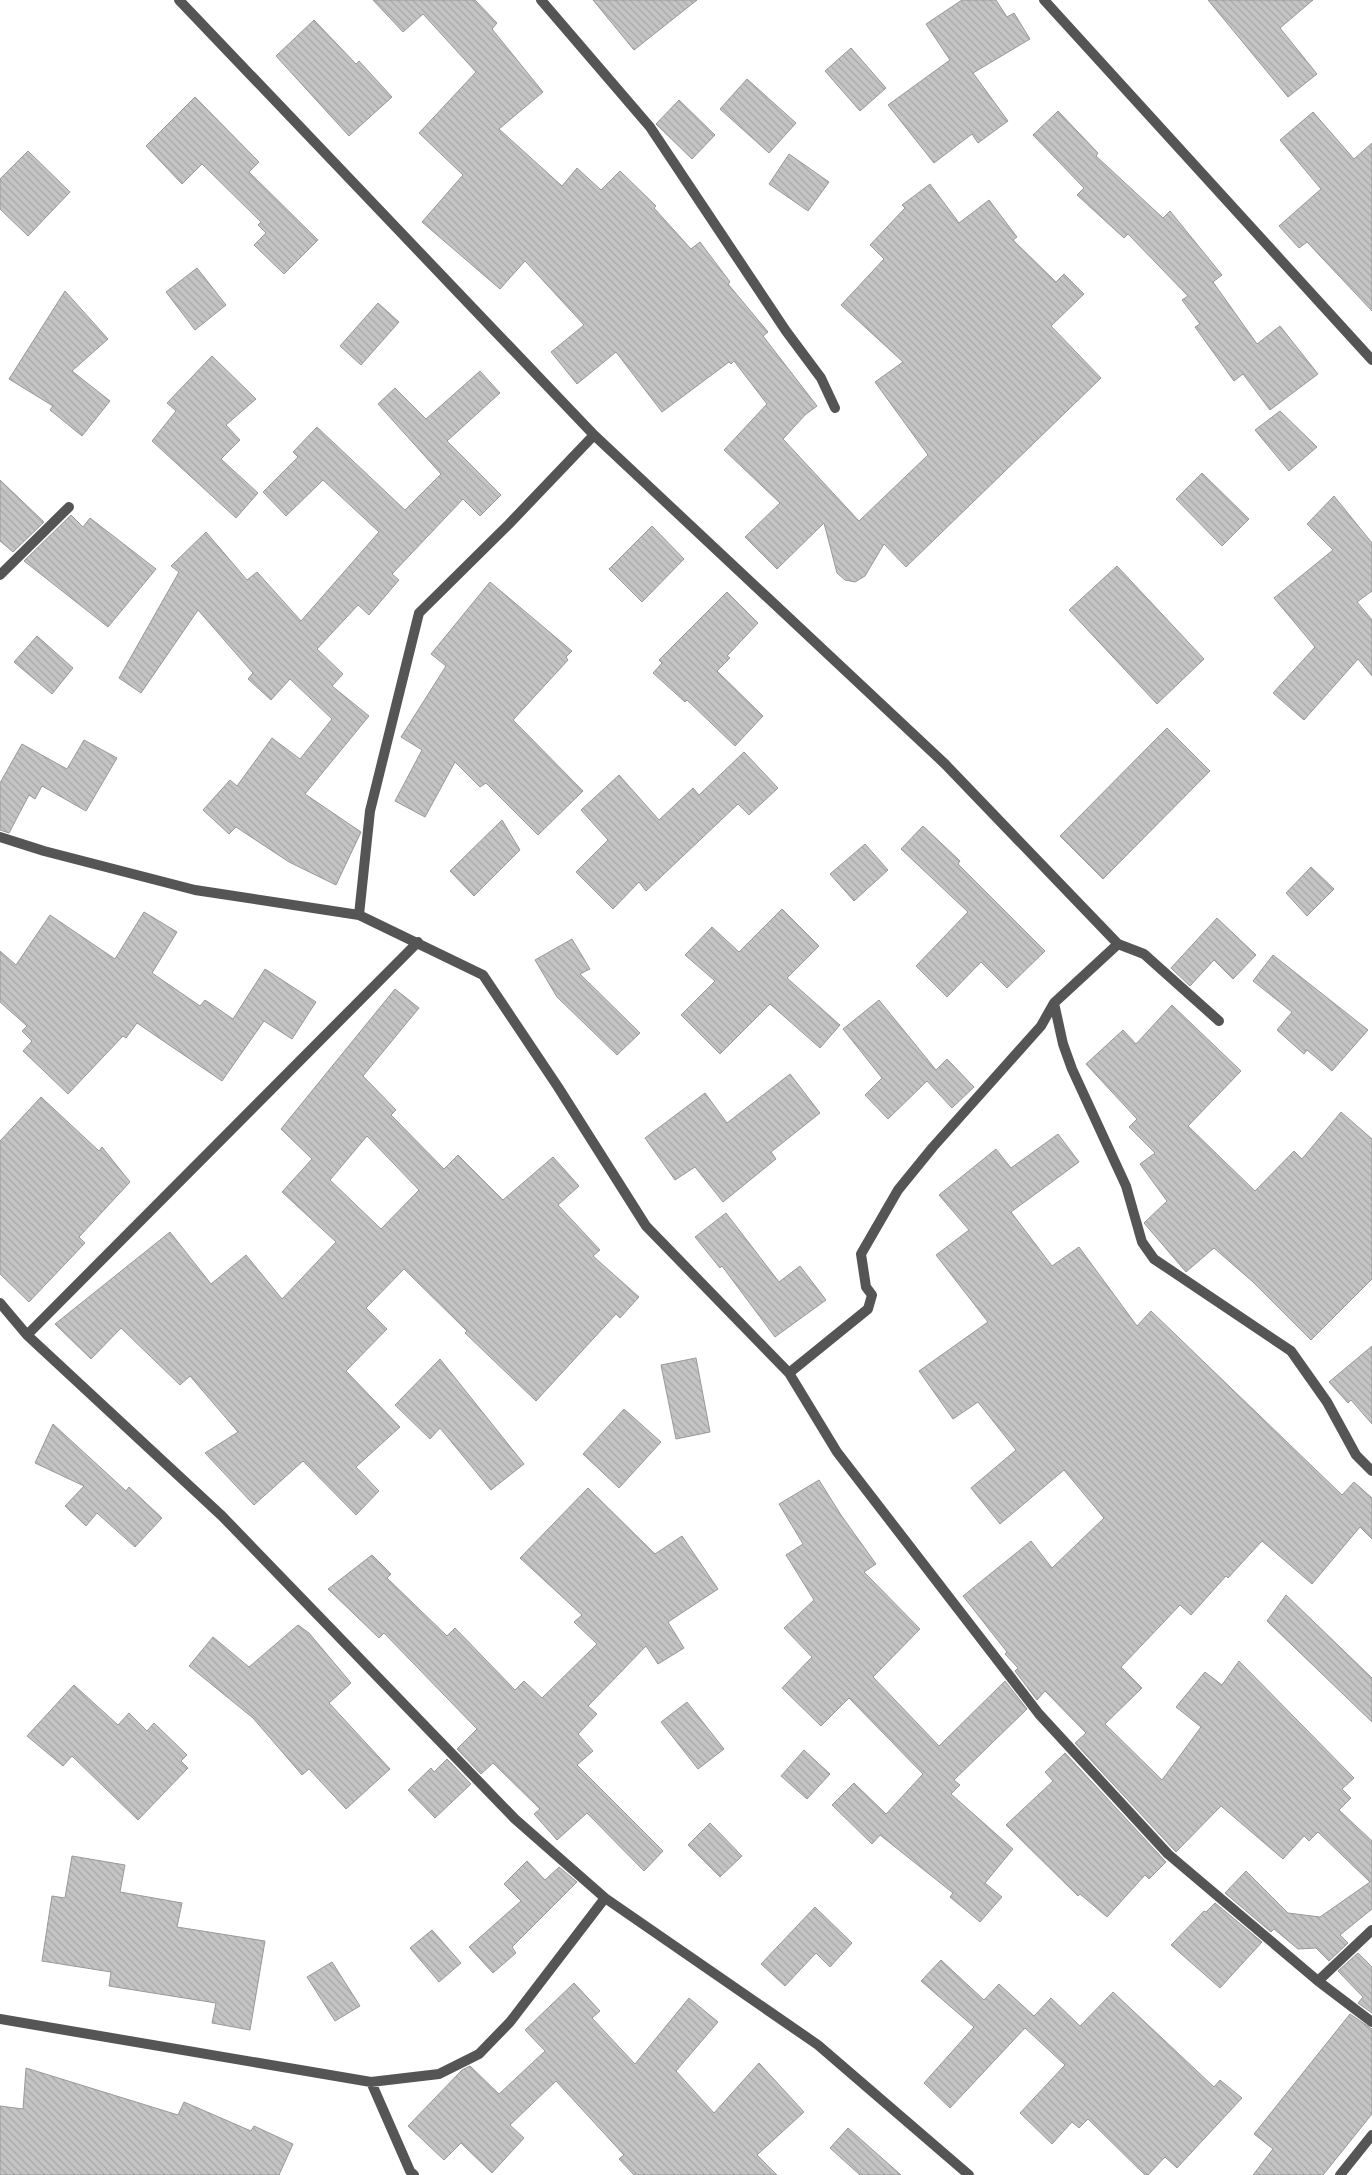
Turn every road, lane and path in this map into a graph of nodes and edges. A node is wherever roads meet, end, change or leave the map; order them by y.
1 (179, 0) edge
2 (541, 0) edge
3 (1044, 0) edge
4 (1372, 360) edge
5 (835, 408) dead end
6 (594, 436) junction
7 (69, 507) dead end
8 (0, 575) edge
9 (0, 836) edge
10 (359, 915) junction
11 (418, 942) junction
12 (1118, 944) junction
13 (1054, 1002) junction
14 (1219, 1021) dead end
15 (0, 1303) edge
16 (27, 1335) junction
17 (789, 1373) junction
18 (1372, 1470) edge
19 (605, 1898) junction
20 (1372, 1930) edge
21 (1318, 1981) junction
22 (0, 2019) edge
23 (1372, 2022) edge
24 (371, 2082) junction
25 (1372, 2135) edge
26 (414, 2175) edge
27 (969, 2175) edge
28 (1340, 2175) edge

1 - 6 street
2 - 5 street
3 - 4 street
6 - 10 street
6 - 12 street
7 - 8 street
9 - 10 street
10 - 11 street
11 - 16 street
11 - 17 street
12 - 13 street
12 - 14 street
13 - 17 street
13 - 18 street
15 - 16 street
16 - 19 street
17 - 21 street
19 - 24 street
19 - 27 street
20 - 21 street
21 - 23 street
22 - 24 street
24 - 26 street
25 - 28 street

